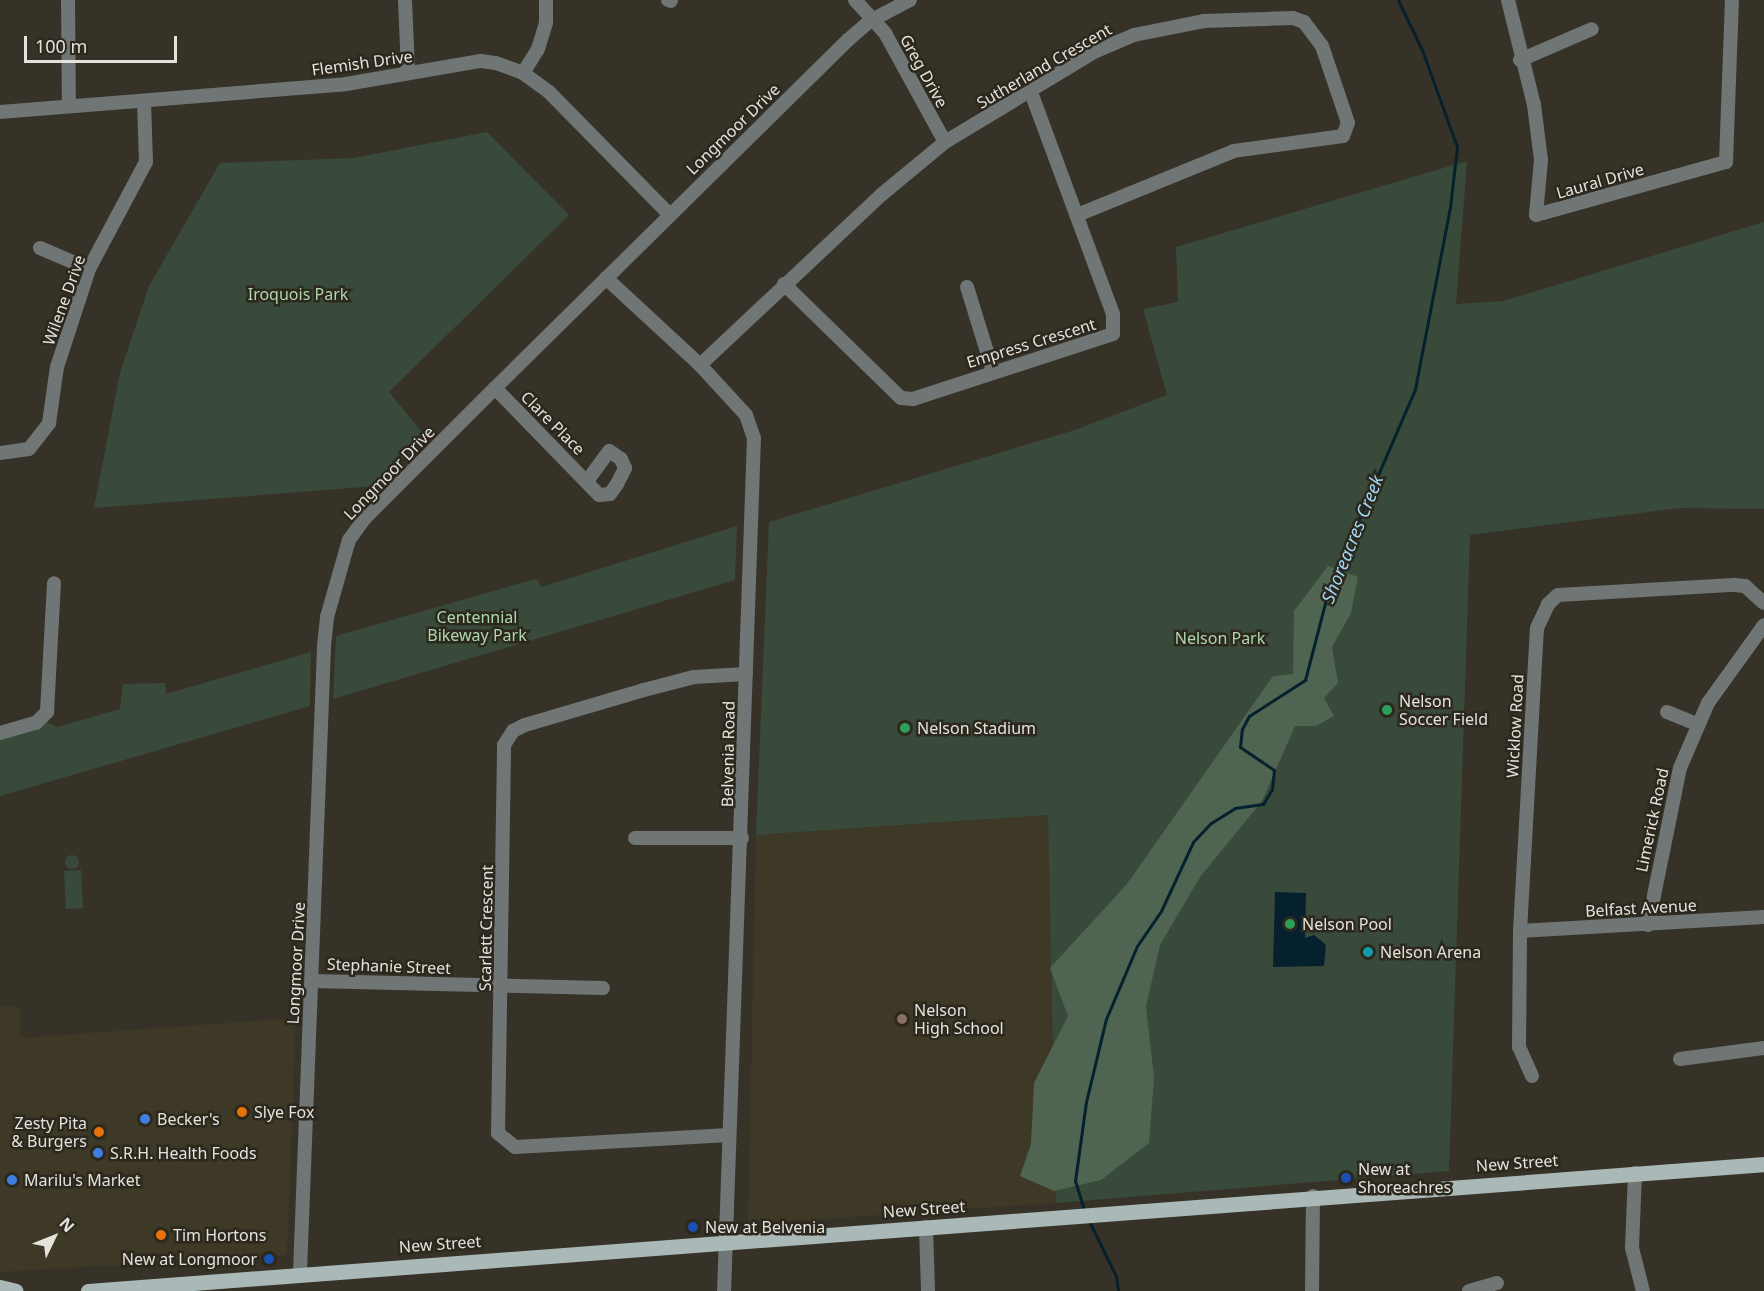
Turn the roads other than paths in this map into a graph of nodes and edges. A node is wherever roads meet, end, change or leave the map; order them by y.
1 (68, 0) edge
2 (405, 0) edge
3 (546, 0) edge
4 (855, 0) edge
5 (910, 0) edge
6 (1508, 0) edge
7 (1732, 0) edge
8 (870, 21) junction
9 (1592, 29) dead end
10 (1520, 60) junction
11 (408, 72) junction
12 (523, 73) junction
13 (1030, 90) junction
14 (144, 101) junction
15 (69, 106) junction
16 (0, 112) edge
17 (945, 142) junction
18 (669, 214) junction
19 (1077, 214) junction
20 (40, 248) dead end
21 (89, 269) junction
22 (606, 278) junction
23 (784, 284) junction
24 (967, 287) dead end
25 (700, 365) junction
26 (993, 371) junction
27 (495, 388) junction
28 (0, 453) edge
29 (587, 481) dead end
30 (54, 583) dead end
31 (1764, 603) edge
32 (1764, 626) edge
33 (746, 674) junction
34 (1667, 712) dead end
35 (1697, 724) junction
36 (0, 733) edge
37 (635, 838) dead end
38 (742, 838) junction
39 (1764, 917) edge
40 (1648, 926) junction
41 (1520, 931) junction
42 (312, 981) junction
43 (501, 986) junction
44 (603, 988) dead end
45 (1764, 1048) edge
46 (1680, 1059) dead end
47 (1532, 1076) dead end
48 (729, 1135) junction
49 (1764, 1164) edge
50 (1635, 1173) junction
51 (1314, 1196) junction
52 (926, 1227) junction
53 (726, 1240) junction
54 (300, 1272) junction
55 (1497, 1283) dead end
56 (0, 1287) edge
57 (122, 1290) edge
58 (16, 1291) edge
59 (88, 1291) edge
60 (724, 1291) edge
61 (928, 1291) edge
62 (1312, 1291) edge
63 (1469, 1291) edge
64 (1643, 1291) edge

1 - 15 street
2 - 11 street
3 - 12 street
4 - 8 street, Greg Drive
5 - 8 street, Longmoor Drive
6 - 10 street, Laural Drive
7 - 10 street, Laural Drive
8 - 17 street, Greg Drive
8 - 18 street, Longmoor Drive
9 - 10 street
11 - 12 street, Flemish Drive
11 - 14 street, Flemish Drive
12 - 18 street, Flemish Drive
13 - 17 street, Sutherland Crescent
13 - 19 street, Empress Crescent
13 - 19 street, Sutherland Crescent
14 - 15 street, Flemish Drive
14 - 21 street, Wilene Drive
15 - 16 street, Flemish Drive
17 - 23 street, Sutherland Crescent
18 - 22 street, Longmoor Drive
19 - 26 street, Empress Crescent
20 - 21 street
21 - 28 street, Wilene Drive
22 - 25 street, Belvenia Road
22 - 27 street, Longmoor Drive
23 - 25 street, Sutherland Crescent
23 - 26 street, Empress Crescent
24 - 26 street
25 - 33 street, Belvenia Road
27 - 29 street, Clare Place
27 - 42 street, Longmoor Drive
30 - 36 street
31 - 41 street, Wicklow Road
32 - 35 street, Limerick Road
33 - 38 street, Belvenia Road
33 - 43 street, Scarlett Crescent
34 - 35 street
35 - 40 street, Limerick Road
37 - 38 street
38 - 48 street, Belvenia Road
39 - 40 street, Belfast Avenue
40 - 41 street, Belfast Avenue
41 - 47 street, Wicklow Road
42 - 43 street, Stephanie Street
42 - 54 street, Longmoor Drive
43 - 44 street, Stephanie Street
43 - 48 street, Scarlett Crescent
45 - 46 street
48 - 53 street, Belvenia Road
49 - 50 main road, New Street
50 - 51 main road, New Street
50 - 64 street
51 - 52 main road, New Street
51 - 62 street
52 - 53 main road, New Street
52 - 61 street
53 - 54 main road, New Street
53 - 60 street, Belvenia Road
54 - 57 main road, New Street
55 - 63 street
56 - 58 main road
57 - 59 main road, New Street

